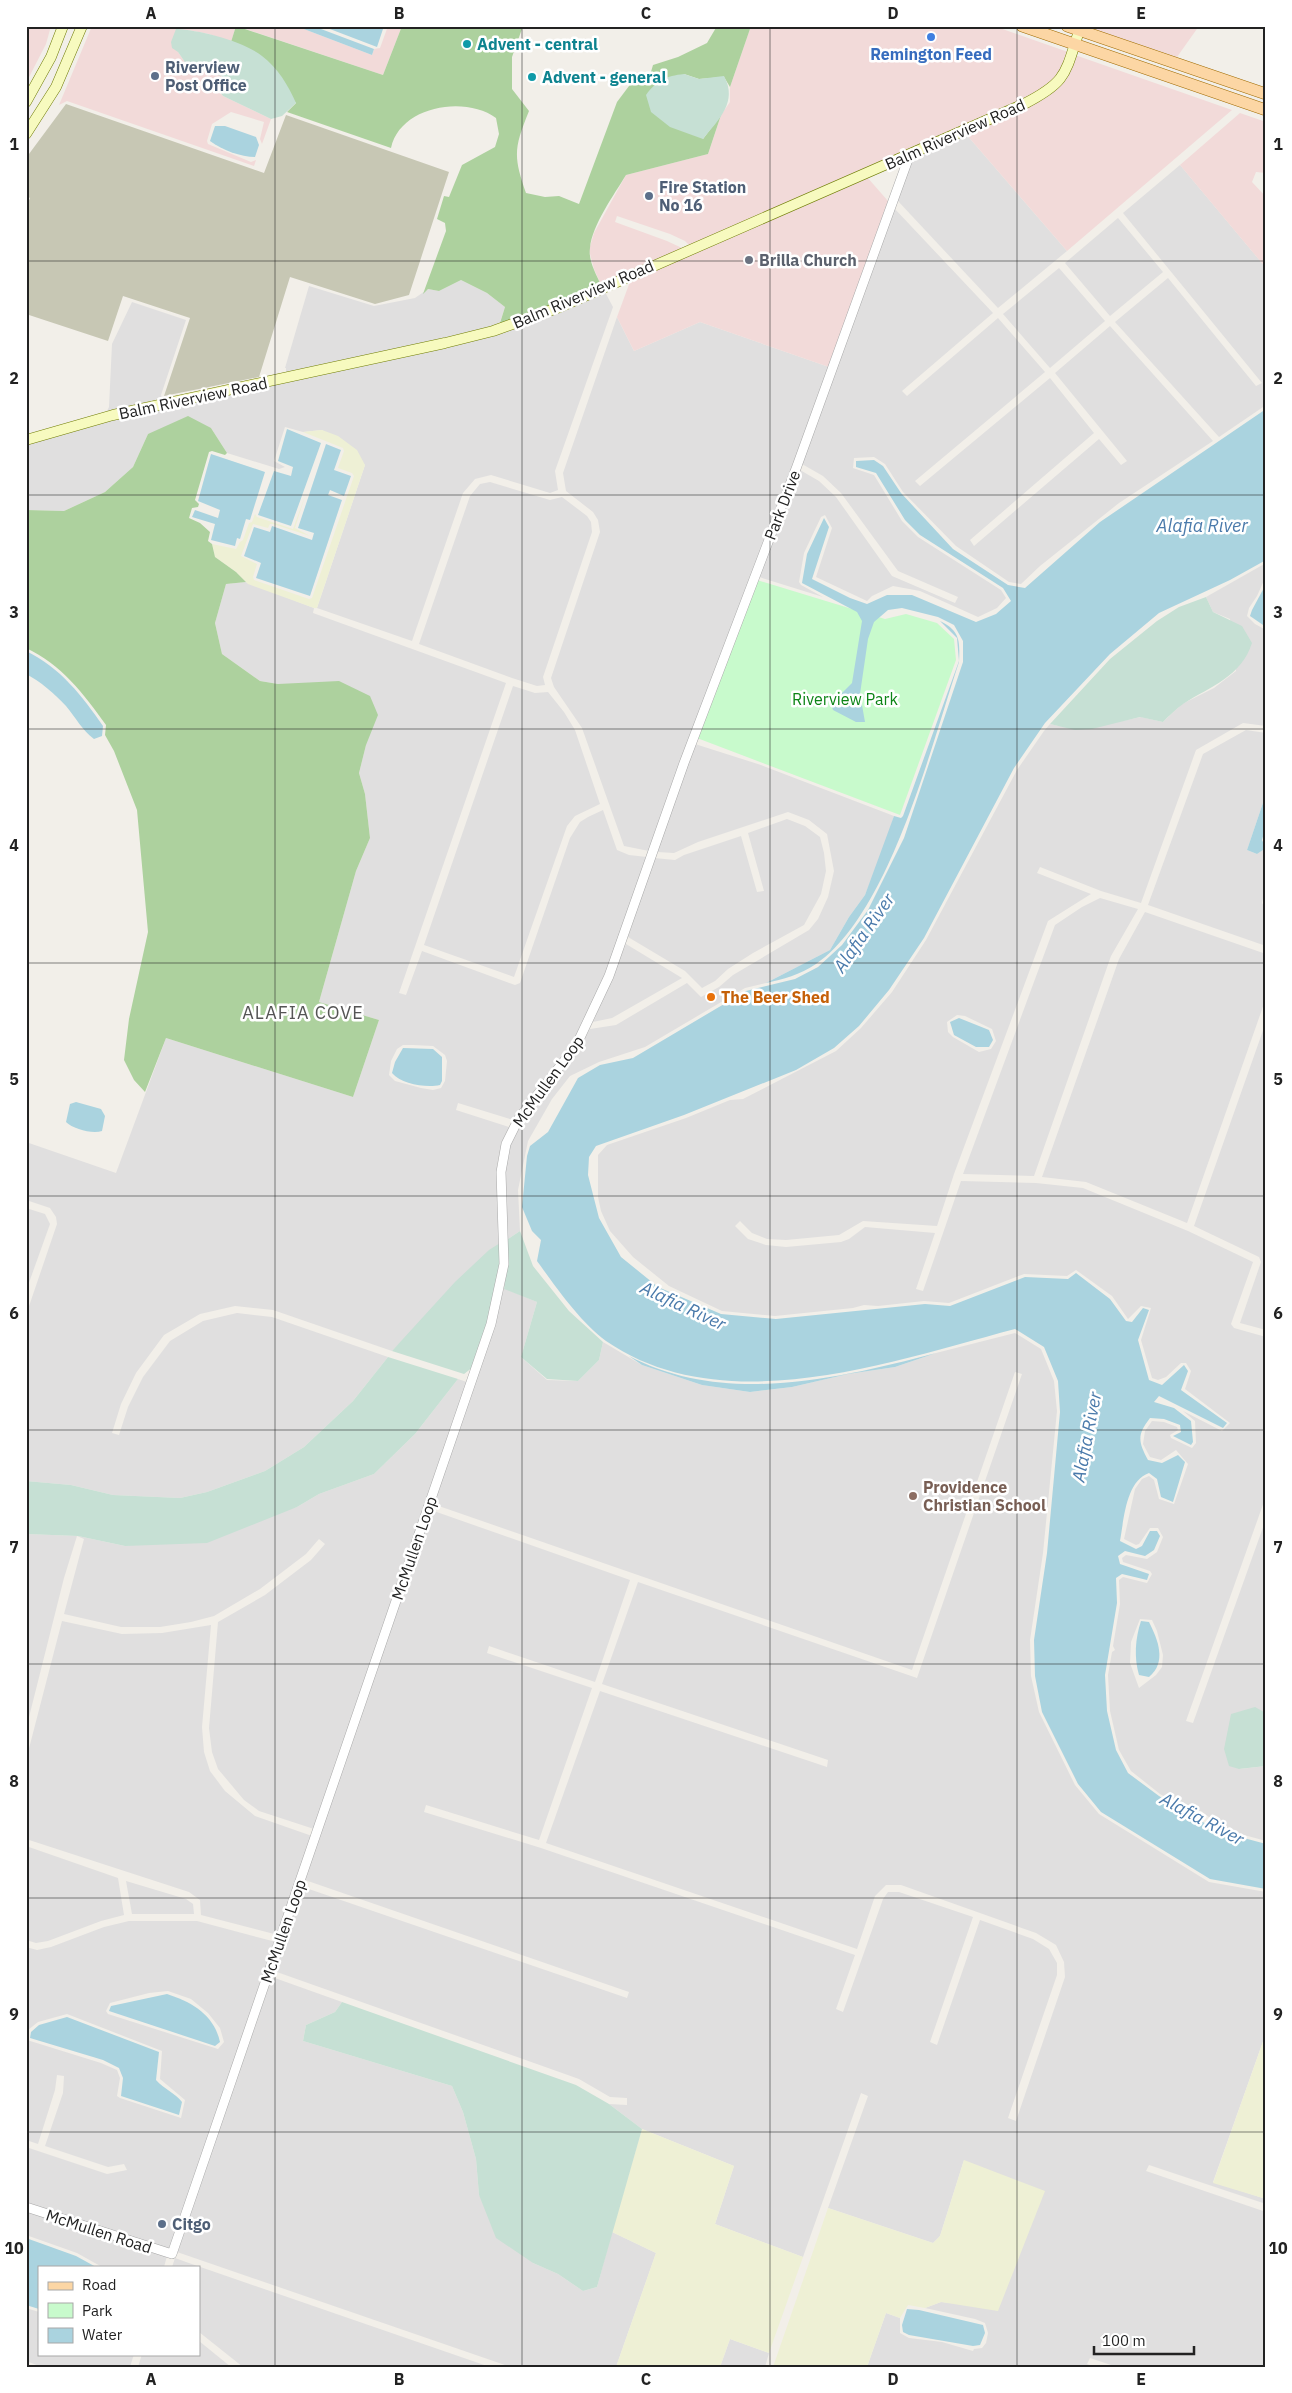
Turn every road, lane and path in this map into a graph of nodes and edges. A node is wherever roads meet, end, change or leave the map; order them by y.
1 (63, 26) edge
2 (82, 26) edge
3 (1022, 26) edge
4 (1067, 26) edge
5 (1079, 31) junction
6 (1074, 45) junction
7 (1266, 94) edge
8 (26, 102) edge
9 (1266, 110) edge
10 (26, 134) edge
11 (910, 154) junction
12 (26, 440) edge
13 (652, 854) joint
14 (26, 2207) edge
15 (172, 2254) joint

1 - 8 main road
2 - 10 main road
3 - 6 main road
4 - 5 main road
5 - 6 main road, Balm Riverview Road
5 - 7 main road
6 - 9 main road
6 - 11 main road, Balm Riverview Road
11 - 12 main road, Balm Riverview Road
11 - 13 street, Park Drive
13 - 15 street, McMullen Loop
14 - 15 street, McMullen Road

